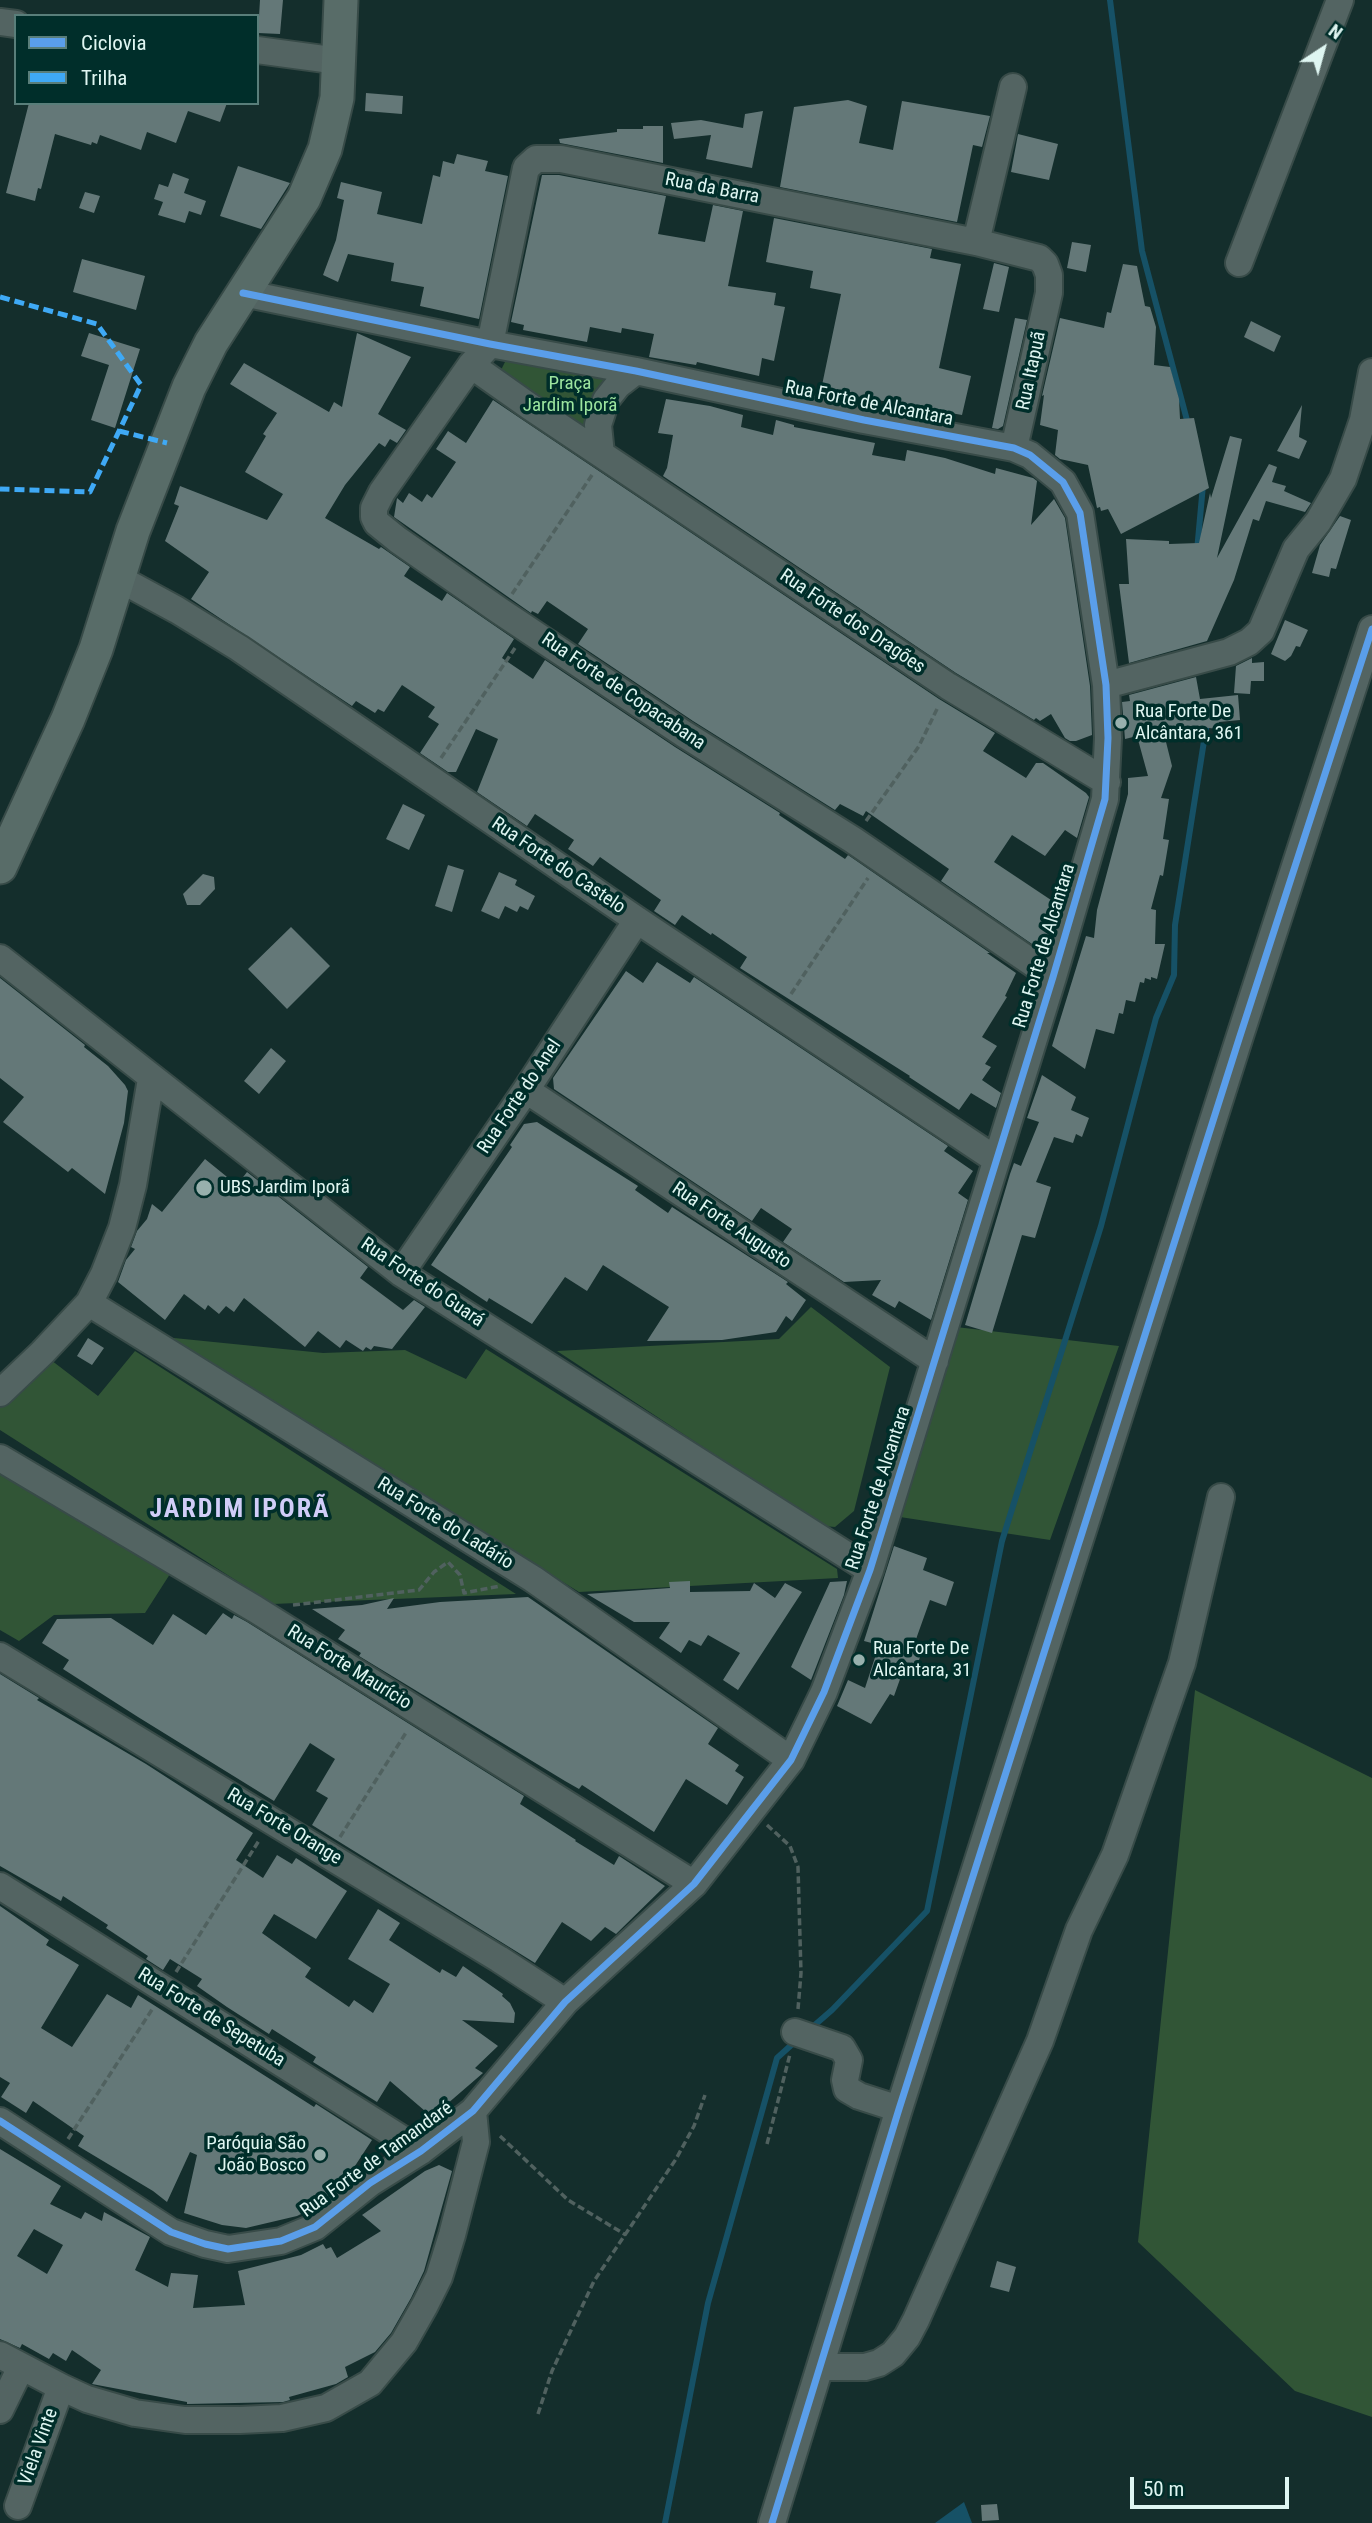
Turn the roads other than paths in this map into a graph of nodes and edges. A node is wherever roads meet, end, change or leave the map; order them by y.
1 (341, 0) edge
2 (1340, 0) edge
3 (259, 50) edge
4 (339, 61) junction
5 (1013, 87) dead end
6 (976, 242) junction
7 (1239, 263) dead end
8 (243, 293) junction
9 (1049, 293) joint
10 (490, 344) junction
11 (471, 365) junction
12 (636, 371) junction
13 (1370, 388) edge
14 (1014, 448) junction
15 (601, 454) junction
16 (118, 578) junction
17 (1372, 629) edge
18 (1105, 685) junction
19 (1107, 782) junction
20 (0, 867) edge
21 (637, 920) junction
22 (0, 958) edge
23 (1053, 977) junction
24 (151, 1079) junction
25 (526, 1090) junction
26 (995, 1159) junction
27 (401, 1273) junction
28 (89, 1303) junction
29 (935, 1361) junction
30 (0, 1393) edge
31 (0, 1458) edge
32 (1222, 1497) dead end
33 (870, 1570) junction
34 (0, 1656) edge
35 (791, 1760) junction
36 (694, 1884) junction
37 (0, 1886) edge
38 (565, 2002) junction
39 (795, 2032) road end
40 (899, 2109) junction
41 (473, 2111) junction
42 (0, 2121) edge
43 (421, 2151) junction
44 (10, 2361) edge
45 (822, 2367) junction
46 (61, 2388) junction
47 (0, 2410) edge
48 (18, 2506) dead end
49 (772, 2523) edge

1 - 4 main road
2 - 7 street
3 - 4 street
4 - 8 main road
5 - 6 street
6 - 9 street, Rua da Barra
6 - 10 street, Rua da Barra
8 - 10 street, Rua Forte de Alcantara
8 - 16 main road
9 - 14 street, Rua Itapuã
10 - 11 street, Rua Forte de Copacabana
10 - 12 street, Rua Forte de Alcantara
11 - 15 street, Rua Forte dos Dragões
11 - 23 street, Rua Forte de Copacabana
12 - 14 street, Rua Forte de Alcantara
12 - 15 street
13 - 18 street
14 - 18 street, Rua Forte de Alcantara
15 - 19 street, Rua Forte dos Dragões
16 - 20 main road
16 - 21 street, Rua Forte do Castelo
17 - 40 street
18 - 19 street, Rua Forte de Alcantara
19 - 23 street, Rua Forte de Alcantara
21 - 25 street, Rua Forte do Anel
21 - 26 street, Rua Forte do Castelo
22 - 24 street, Rua Forte do Guará
23 - 26 street, Rua Forte de Alcantara
24 - 27 street, Rua Forte do Guará
24 - 28 street
25 - 27 street, Rua Forte do Anel
25 - 29 street, Rua Forte Augusto
26 - 29 street, Rua Forte de Alcantara
27 - 33 street, Rua Forte do Guará
28 - 30 street
28 - 35 street, Rua Forte do Ladário
29 - 33 street, Rua Forte de Alcantara
31 - 36 street, Rua Forte Maurício
32 - 45 street
33 - 35 street, Rua Forte de Alcantara
34 - 38 street, Rua Forte Orange
35 - 36 street, Rua Forte de Alcantara
36 - 38 street, Rua Forte de Alcantara
37 - 43 street, Rua Forte de Sepetuba
38 - 41 street, Rua Forte de Alcantara
39 - 40 street
40 - 45 street
41 - 43 street, Rua Forte de Tamandaré
41 - 46 street
42 - 43 street, Rua Forte de Tamandaré
44 - 46 street
44 - 47 street
45 - 49 street
46 - 48 street, Viela Vinte

